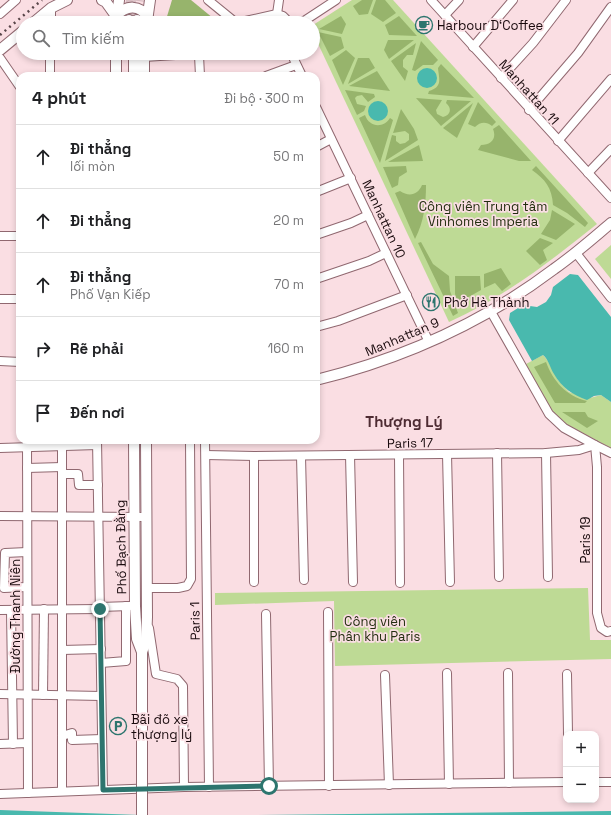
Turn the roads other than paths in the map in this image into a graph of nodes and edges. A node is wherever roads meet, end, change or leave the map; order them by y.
1 (16, 0) edge
2 (102, 0) edge
3 (119, 0) edge
4 (150, 0) edge
5 (208, 0) edge
6 (279, 0) edge
7 (336, 0) edge
8 (431, 0) edge
9 (459, 0) edge
10 (513, 0) edge
11 (566, 0) edge
12 (60, 3) edge
13 (611, 7) edge
14 (0, 14) edge
15 (277, 14) junction
16 (445, 15) junction
17 (42, 16) edge
18 (54, 16) edge
19 (114, 16) edge
20 (117, 16) edge
21 (118, 16) edge
22 (145, 16) edge
23 (148, 16) edge
24 (228, 16) edge
25 (268, 16) edge
26 (283, 16) edge
27 (312, 16) edge
28 (16, 37) edge
29 (472, 47) junction
30 (0, 50) edge
31 (0, 58) edge
32 (50, 60) edge
33 (116, 60) edge
34 (128, 60) edge
35 (139, 60) edge
36 (142, 60) edge
37 (202, 60) edge
38 (294, 60) edge
39 (296, 65) junction
40 (50, 72) edge
41 (116, 72) edge
42 (128, 72) edge
43 (135, 72) edge
44 (143, 72) edge
45 (201, 72) edge
46 (277, 72) edge
47 (300, 72) edge
48 (501, 78) junction
49 (611, 79) edge
50 (16, 81) edge
51 (529, 110) junction
52 (320, 116) edge
53 (331, 139) junction
54 (558, 141) junction
55 (320, 145) edge
56 (611, 149) edge
57 (588, 173) junction
58 (351, 178) junction
59 (320, 190) edge
60 (611, 198) edge
61 (368, 215) junction
62 (611, 223) edge
63 (320, 235) edge
64 (0, 236) edge
65 (16, 236) edge
66 (386, 253) junction
67 (576, 253) junction
68 (320, 278) edge
69 (407, 295) junction
70 (611, 298) edge
71 (0, 299) edge
72 (16, 299) edge
73 (490, 310) junction
74 (320, 326) edge
75 (429, 342) junction
76 (0, 361) edge
77 (16, 362) edge
78 (320, 379) edge
79 (27, 444) edge
80 (62, 444) edge
81 (97, 444) edge
82 (134, 444) edge
83 (146, 444) edge
84 (190, 444) edge
85 (205, 444) edge
86 (595, 445) junction
87 (0, 448) edge
88 (497, 453) junction
89 (546, 453) junction
90 (611, 453) edge
91 (447, 454) junction
92 (206, 455) junction
93 (350, 455) junction
94 (399, 455) junction
95 (254, 456) junction
96 (301, 456) junction
97 (27, 468) junction
98 (62, 470) junction
99 (98, 485) junction
100 (0, 516) edge
101 (28, 516) junction
102 (62, 517) junction
103 (98, 517) junction
104 (133, 517) junction
105 (146, 517) junction
106 (27, 552) junction
107 (499, 577) dead end
108 (548, 577) dead end
109 (304, 580) dead end
110 (254, 582) dead end
111 (353, 582) dead end
112 (450, 582) dead end
113 (400, 583) dead end
114 (27, 587) junction
115 (147, 588) junction
116 (130, 606) junction
117 (100, 608) junction
118 (44, 609) junction
119 (62, 609) junction
120 (0, 610) edge
121 (11, 610) junction
122 (28, 610) junction
123 (328, 612) dead end
124 (266, 614) dead end
125 (147, 617) junction
126 (609, 632) edge
127 (101, 649) junction
128 (62, 650) junction
129 (142, 655) junction
130 (101, 663) junction
131 (447, 673) dead end
132 (508, 673) dead end
133 (567, 674) dead end
134 (386, 675) dead end
135 (0, 694) edge
136 (11, 694) junction
137 (27, 694) junction
138 (43, 695) junction
139 (62, 696) junction
140 (101, 696) junction
141 (568, 731) edge
142 (62, 736) junction
143 (102, 739) junction
144 (27, 743) junction
145 (0, 744) edge
146 (13, 744) junction
147 (563, 782) edge
148 (599, 782) edge
149 (611, 782) edge
150 (510, 783) junction
151 (449, 784) junction
152 (389, 785) junction
153 (269, 786) junction
154 (329, 786) junction
155 (184, 787) junction
156 (209, 787) junction
157 (103, 790) junction
158 (62, 791) junction
159 (28, 793) junction
160 (0, 794) edge
161 (142, 815) edge

1 - 14 street
2 - 19 main road
3 - 20 main road
4 - 23 main road
5 - 24 street
6 - 15 street
7 - 27 street
8 - 16 street, Manhattan 11
9 - 16 street
10 - 29 street
11 - 48 street
12 - 17 main road
12 - 18 street
13 - 51 street
15 - 25 street
15 - 26 street
16 - 29 street, Manhattan 11
21 - 22 main road
28 - 30 main road
29 - 48 street, Manhattan 11
31 - 50 street
32 - 40 street
33 - 41 main road
34 - 42 main road
35 - 43 main road
36 - 44 main road
37 - 45 street
38 - 39 street
39 - 46 street
39 - 47 street
48 - 51 street, Manhattan 11
49 - 54 street
51 - 54 street, Manhattan 11
52 - 53 street, Manhattan 10
53 - 55 street
53 - 58 street, Manhattan 10
54 - 57 street, Manhattan 11
56 - 57 street
57 - 60 street, Manhattan 11
58 - 59 street
58 - 61 street, Manhattan 10
61 - 63 street
61 - 66 street, Manhattan 10
62 - 67 main road, Manhattan 9
64 - 65 street
66 - 68 street
66 - 69 street, Manhattan 10
67 - 70 street
67 - 73 main road, Manhattan 9
69 - 74 street
69 - 75 street, Manhattan 10
71 - 72 street
73 - 75 main road, Manhattan 9
73 - 86 street
75 - 78 main road, Manhattan 9
76 - 77 street
79 - 87 street
79 - 97 street, Đường Thanh Niên
80 - 98 street
81 - 99 street
82 - 104 main road, Phố Bạch Đằng
83 - 105 main road, Phố Bạch Đằng
84 - 115 street
85 - 92 street, Paris 1
86 - 89 street, Paris 17
86 - 90 street
86 - 126 street, Paris 19
88 - 89 street, Paris 17
88 - 91 street, Paris 17
88 - 107 street
89 - 108 street
91 - 94 street, Paris 17
91 - 112 street
92 - 95 street, Paris 17
92 - 156 street, Paris 1
93 - 94 street, Paris 17
93 - 96 street, Paris 17
93 - 111 street
94 - 113 street
95 - 96 street, Paris 17
95 - 110 street
96 - 109 street
97 - 98 street
97 - 101 street, Đường Thanh Niên
98 - 99 street
98 - 102 street
99 - 103 street
100 - 101 street
101 - 102 street
101 - 106 street, Đường Thanh Niên
102 - 103 street
102 - 119 street
103 - 104 street
103 - 117 street
104 - 105 street
104 - 116 main road, Phố Bạch Đằng
105 - 115 main road, Phố Bạch Đằng
106 - 114 street, Đường Thanh Niên
106 - 114 street
114 - 122 street, Đường Thanh Niên
115 - 125 main road, Phố Bạch Đằng
116 - 117 street
116 - 129 main road, Phố Bạch Đằng
116 - 130 street
117 - 119 street
117 - 127 street
118 - 119 street
118 - 122 street
118 - 138 street
119 - 128 street
120 - 121 street
121 - 122 street
121 - 136 street
122 - 137 street, Đường Thanh Niên
123 - 154 street
124 - 153 street
125 - 129 main road, Phố Bạch Đằng
125 - 155 street
127 - 128 street
127 - 130 street
128 - 139 street
129 - 161 main road, Phố Bạch Đằng, bridge
130 - 140 street
131 - 151 street
132 - 150 street
133 - 141 street
134 - 152 street
135 - 136 street
136 - 137 street
136 - 146 street
137 - 138 street
137 - 144 street, Đường Thanh Niên
138 - 139 street
139 - 140 street
139 - 142 street
140 - 143 street
142 - 143 street
142 - 158 street
143 - 157 street
144 - 146 street
144 - 159 street, Đường Thanh Niên
145 - 146 street
147 - 150 street
148 - 149 street
150 - 151 street
151 - 152 street
152 - 154 street
153 - 154 street
153 - 156 street
155 - 156 street
155 - 157 street
157 - 158 street
158 - 159 street
159 - 160 street

